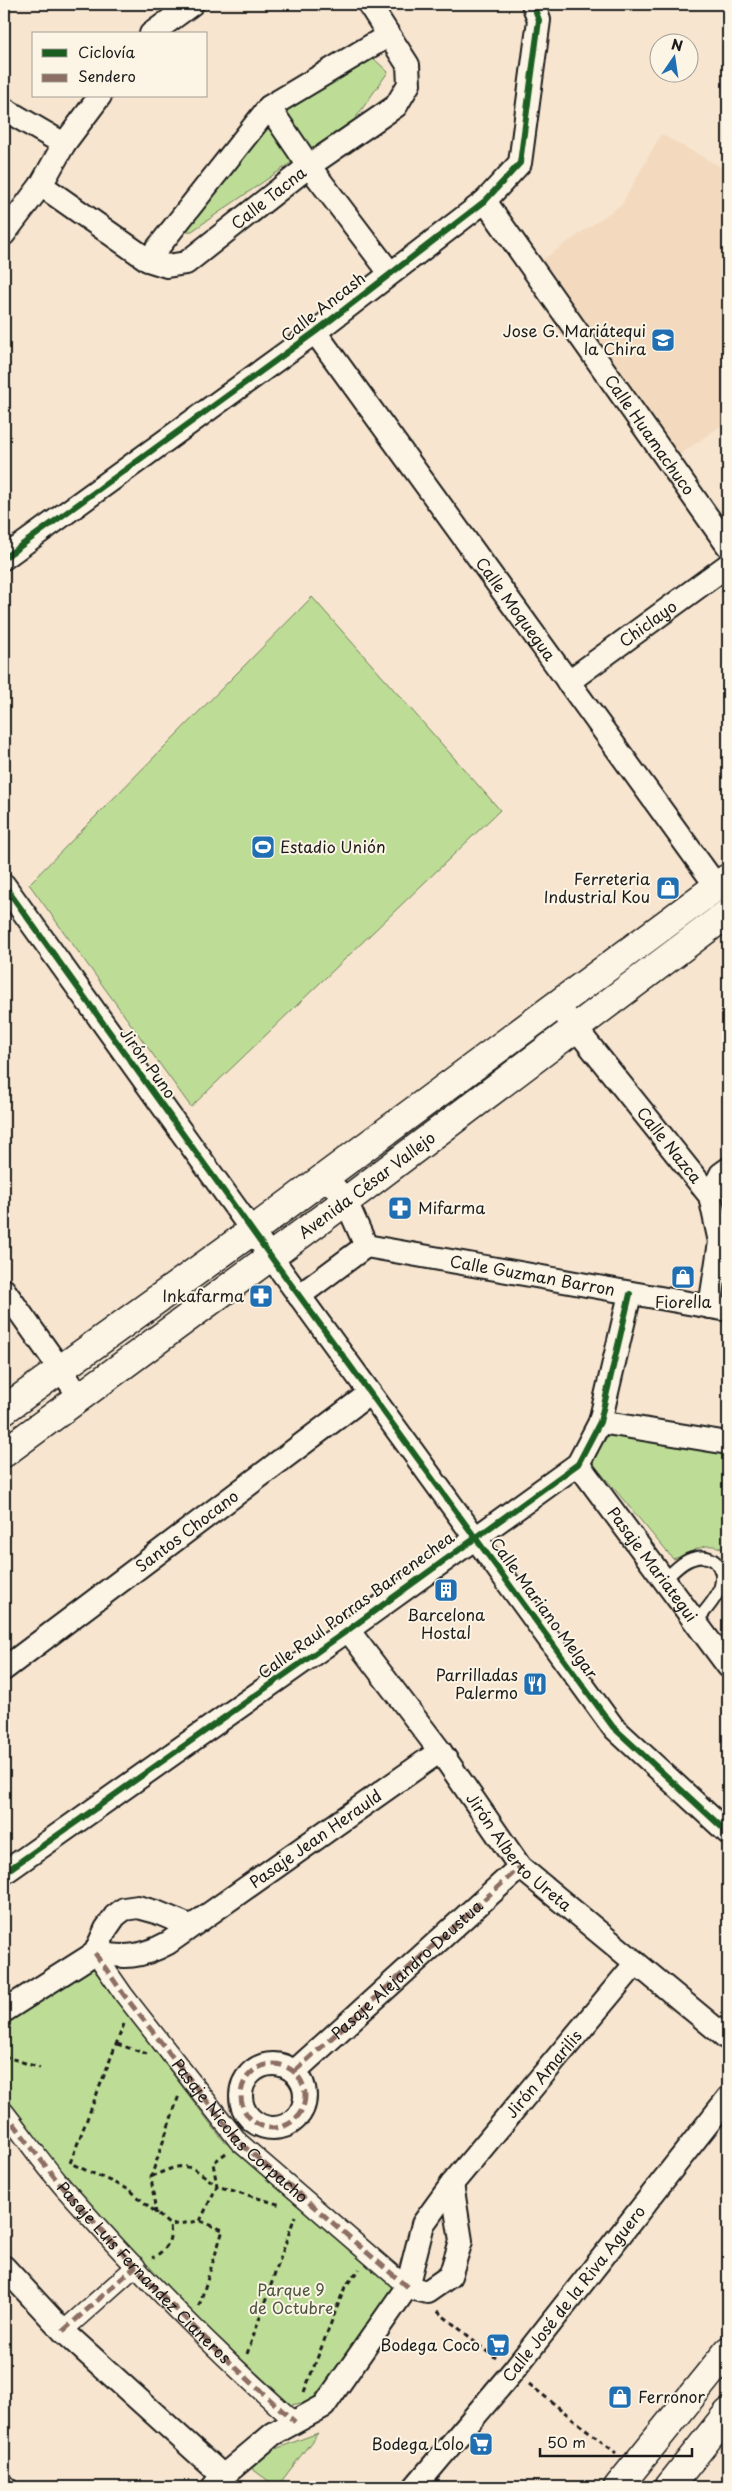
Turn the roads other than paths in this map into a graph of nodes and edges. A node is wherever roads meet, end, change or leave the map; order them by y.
1 (192, 4) edge
2 (369, 4) edge
3 (533, 4) edge
4 (153, 32) edge
5 (389, 35) junction
6 (98, 98) edge
7 (268, 107) junction
8 (4, 109) edge
9 (64, 144) junction
10 (309, 166) junction
11 (41, 185) junction
12 (485, 200) junction
13 (4, 234) edge
14 (148, 260) junction
15 (390, 272) junction
16 (315, 332) junction
17 (728, 546) edge
18 (4, 558) edge
19 (728, 565) edge
20 (568, 682) junction
21 (722, 882) edge
22 (4, 885) edge
23 (728, 913) edge
24 (558, 1006) junction
25 (574, 1029) junction
26 (728, 1169) edge
27 (326, 1176) junction
28 (710, 1196) junction
29 (346, 1202) junction
30 (252, 1231) junction
31 (366, 1246) junction
32 (271, 1257) junction
33 (4, 1290) edge
34 (630, 1294) junction
35 (299, 1296) junction
36 (719, 1308) edge
37 (60, 1370) junction
38 (370, 1393) junction
39 (80, 1397) junction
40 (4, 1410) edge
41 (600, 1422) junction
42 (728, 1443) edge
43 (4, 1453) edge
44 (578, 1464) junction
45 (475, 1536) junction
46 (664, 1580) junction
47 (696, 1622) junction
48 (348, 1630) junction
49 (728, 1666) edge
50 (4, 1669) edge
51 (440, 1750) junction
52 (728, 1833) edge
53 (520, 1867) junction
54 (4, 1873) edge
55 (190, 1926) junction
56 (95, 1954) junction
57 (636, 1963) junction
58 (4, 2011) edge
59 (728, 2039) edge
60 (295, 2071) dead end
61 (728, 2098) edge
62 (4, 2112) edge
63 (452, 2184) junction
64 (136, 2266) junction
65 (4, 2267) edge
66 (407, 2287) junction
67 (63, 2331) junction
68 (728, 2351) edge
69 (728, 2413) edge
70 (295, 2422) junction
71 (626, 2477) edge
72 (218, 2481) edge
73 (415, 2487) edge
74 (669, 2487) edge

1 - 4 street
2 - 5 street, Calle Tacna
3 - 12 street, Calle Ancash
5 - 7 street
5 - 10 street, Calle Tacna
6 - 9 street
7 - 10 street
7 - 14 street
8 - 9 street
9 - 11 street
10 - 14 street, Calle Tacna
10 - 15 street
11 - 13 street
11 - 14 street, Calle Tacna
12 - 15 street, Calle Ancash
12 - 17 street, Calle Huamachuco
15 - 16 street, Calle Ancash
16 - 18 street, Calle Ancash
16 - 20 street, Calle Moquegua
19 - 20 street, Chiclayo
20 - 21 street, Calle Moquegua
21 - 24 main road, Avenida César Vallejo
22 - 30 street, Jirón Puno
23 - 25 main road, Avenida César Vallejo
24 - 25 street, Calle Nazca
24 - 27 main road, Avenida César Vallejo
25 - 28 street, Calle Nazca
25 - 29 main road, Avenida César Vallejo
26 - 28 street
27 - 29 street
27 - 30 main road, Avenida César Vallejo
28 - 36 street, Calle Nazca
29 - 31 street
29 - 32 main road, Avenida César Vallejo
30 - 32 street, Jirón Puno
30 - 37 main road, Avenida César Vallejo
31 - 34 street, Calle Guzman Barron
31 - 35 street
32 - 35 street, Calle Mariano Melgar
32 - 39 main road, Avenida César Vallejo
33 - 37 street
34 - 36 street, Calle Guzman Barron
34 - 41 street, Calle Raul Porras Barrenechea
35 - 38 street, Calle Mariano Melgar
37 - 39 street
37 - 40 main road, Avenida César Vallejo
38 - 45 street, Calle Mariano Melgar
38 - 50 street, Santos Chocano
39 - 43 main road, Avenida César Vallejo
41 - 42 street
41 - 44 street, Calle Raul Porras Barrenechea
44 - 45 street, Calle Raul Porras Barrenechea
44 - 46 street, Pasaje Mariategui
45 - 48 street, Calle Raul Porras Barrenechea
45 - 52 street, Calle Mariano Melgar
46 - 47 street, Pasaje Mariategui
46 - 47 lane
47 - 49 street, Pasaje Mariategui
48 - 51 street, Jirón Alberto Ureta
48 - 54 street, Calle Raul Porras Barrenechea
51 - 53 street, Jirón Alberto Ureta
51 - 55 street, Pasaje Jean Herauld
53 - 57 street, Jirón Alberto Ureta
53 - 60 street, Pasaje Alejandro Deustua
55 - 56 street, Pasaje Jean Herauld
55 - 56 street
56 - 58 street
56 - 66 street, Pasaje Nicolas Corpacho
57 - 59 street, Jirón Alberto Ureta
57 - 63 street, Jirón Amarilis
61 - 73 street, Calle José de la Riva Aguero
62 - 64 street, Pasaje Luís Fernandez Cianeros
63 - 66 street, Jirón Amarilis
63 - 66 street
64 - 67 street
64 - 70 street, Pasaje Luís Fernandez Cianeros
65 - 67 street
66 - 70 street, Jirón Amarilis
67 - 72 street
68 - 71 main road
69 - 74 main road
70 - 72 street, Jirón Amarilis

